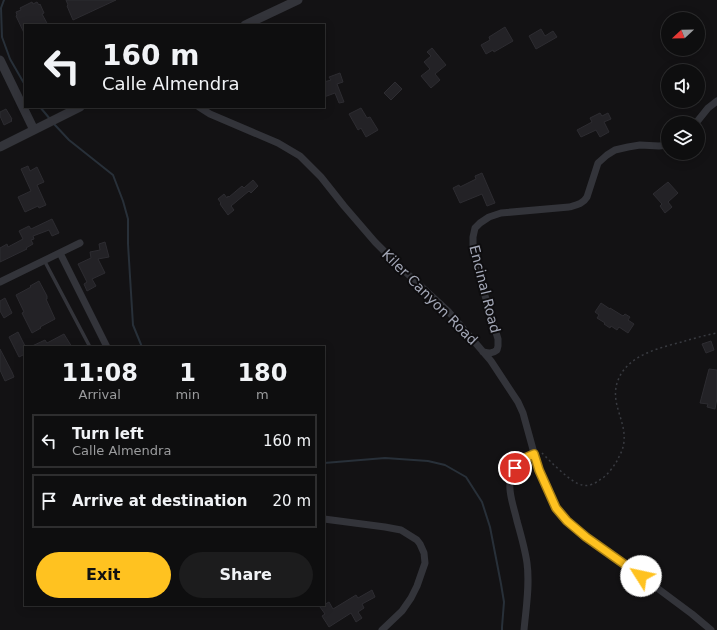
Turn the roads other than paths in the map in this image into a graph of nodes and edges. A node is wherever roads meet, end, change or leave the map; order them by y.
1 (298, 0) edge
2 (247, 24) edge
3 (0, 60) edge
4 (717, 101) edge
5 (78, 108) edge
6 (201, 108) edge
7 (702, 116) edge
8 (34, 130) junction
9 (661, 146) edge
10 (0, 147) edge
11 (80, 243) dead end
12 (60, 253) junction
13 (44, 260) junction
14 (0, 282) edge
15 (89, 346) edge
16 (106, 346) edge
17 (483, 352) junction
18 (534, 454) junction
19 (325, 519) edge
20 (382, 630) edge
21 (524, 630) edge
22 (711, 630) edge

1 - 2 street
3 - 8 street
4 - 7 street
5 - 8 street
6 - 17 street, Kiler Canyon Road
8 - 10 street
9 - 17 street, Encinal Road
11 - 12 street
12 - 13 street
12 - 16 street
13 - 14 street
13 - 15 lane
17 - 18 street, Kiler Canyon Road
18 - 21 street
18 - 22 street, Kiler Canyon Road
19 - 20 street

